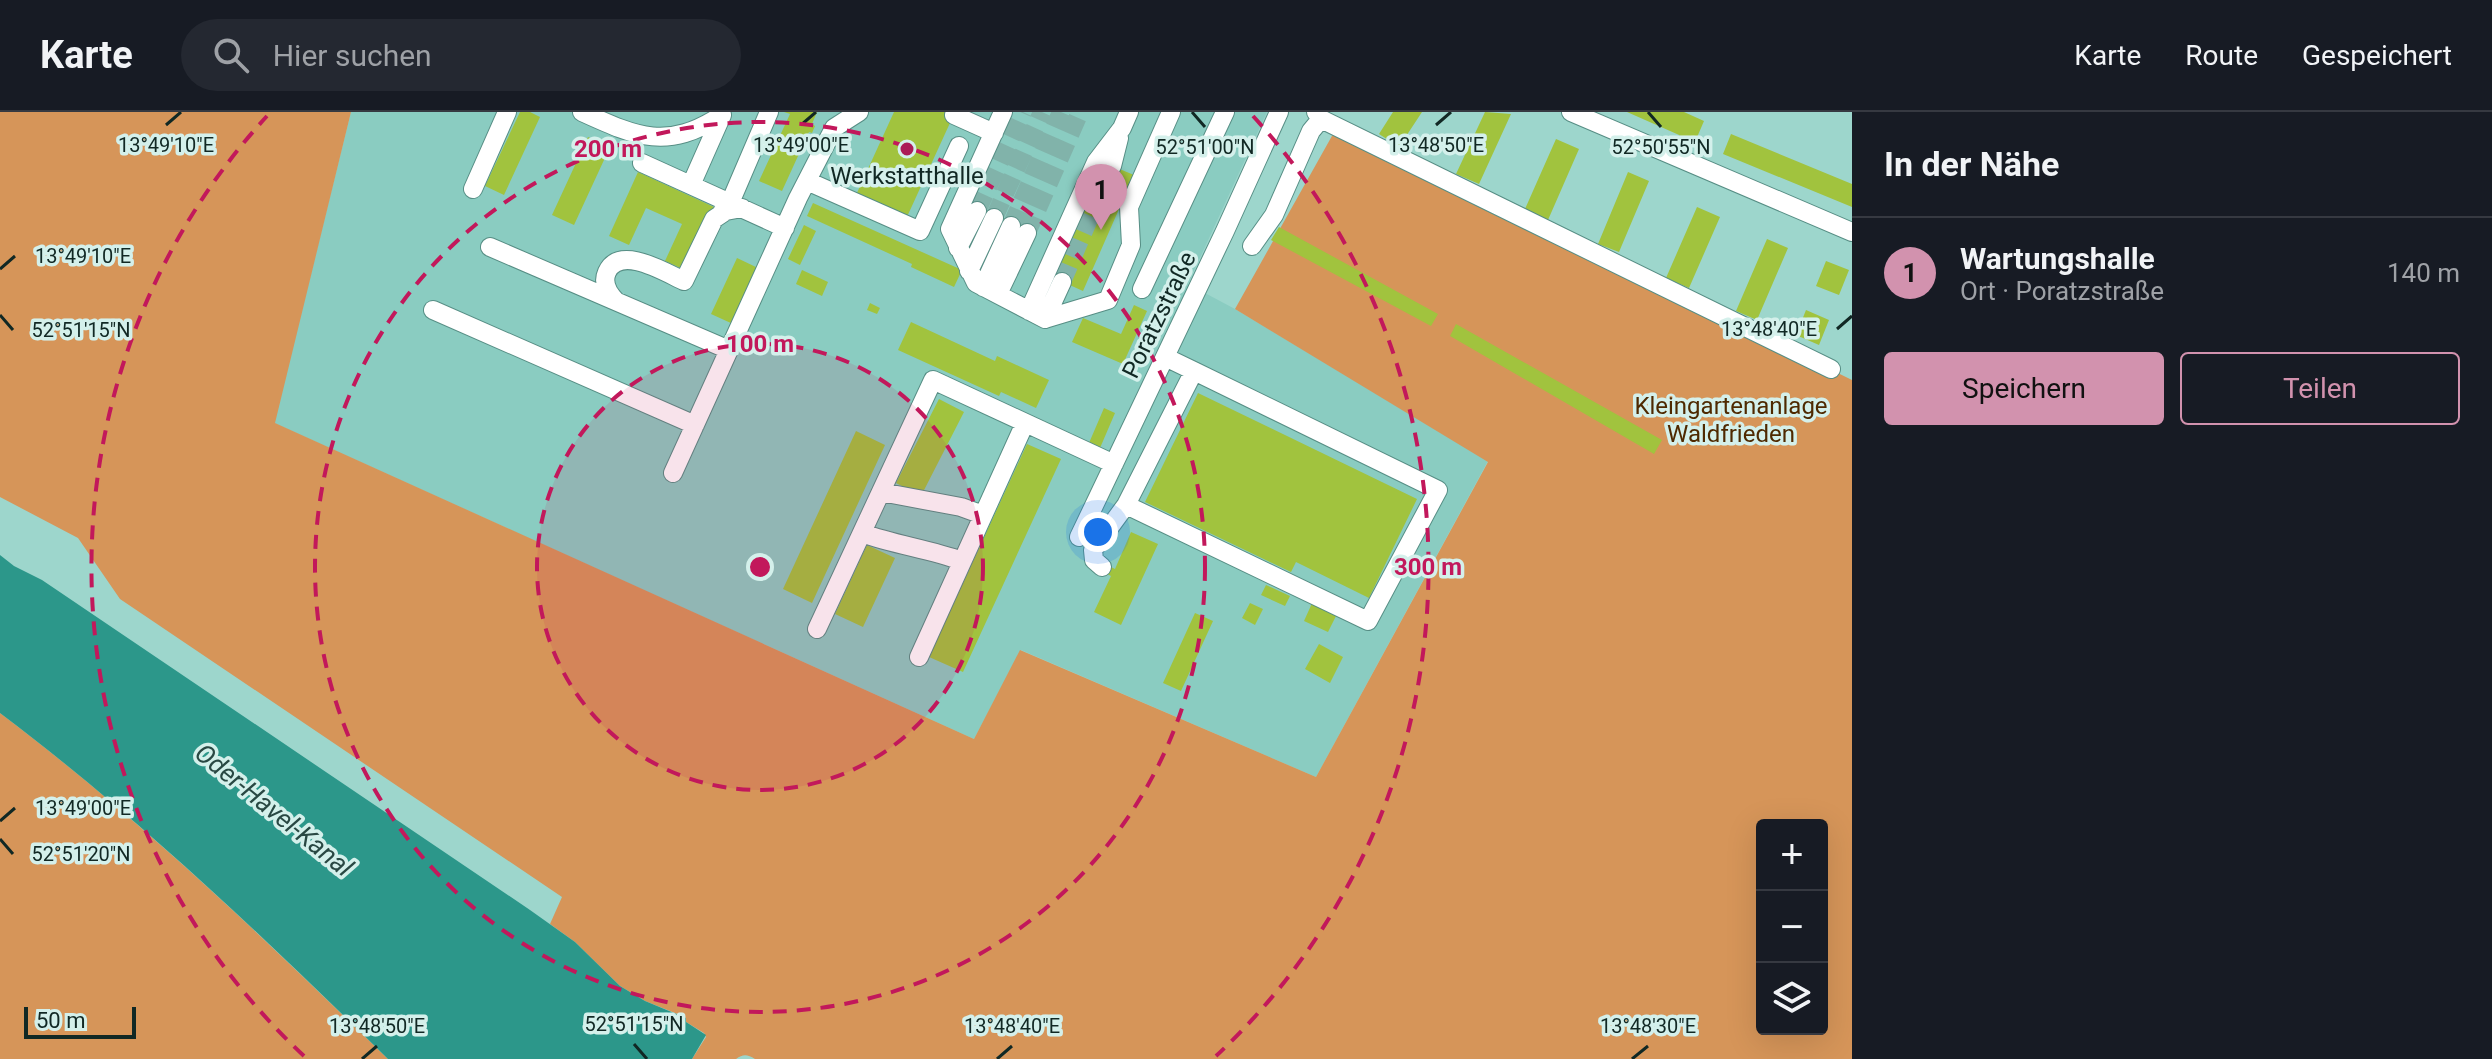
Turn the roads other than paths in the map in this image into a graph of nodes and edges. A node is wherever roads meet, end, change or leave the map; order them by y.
1 (507, 112) edge
2 (582, 112) edge
3 (769, 112) edge
4 (859, 112) edge
5 (1003, 112) edge
6 (1171, 112) edge
7 (1225, 112) edge
8 (1279, 112) edge
9 (1571, 112) edge
10 (723, 113) edge
11 (954, 115) dead end
12 (1319, 116) edge
13 (1126, 120) edge
14 (994, 133) junction
15 (959, 146) dead end
16 (642, 163) dead end
17 (1112, 166) tunnel mouth
18 (807, 181) junction
19 (691, 185) junction
20 (473, 189) dead end
21 (731, 208) junction
22 (1002, 222) junction
23 (785, 228) junction
24 (1852, 232) edge
25 (1252, 246) dead end
26 (490, 247) dead end
27 (958, 248) junction
28 (969, 271) junction
29 (1062, 282) tunnel mouth
30 (1142, 289) dead end
31 (990, 290) junction
32 (616, 301) junction
33 (433, 310) dead end
34 (1037, 315) junction
35 (729, 350) junction
36 (1165, 357) junction
37 (1831, 369) dead end
38 (1194, 371) junction
39 (1025, 423) junction
40 (695, 425) junction
41 (1114, 464) junction
42 (673, 473) dead end
43 (881, 492) junction
44 (1126, 505) junction
45 (983, 515) junction
46 (862, 533) junction
47 (1079, 537) dead end
48 (962, 561) junction
49 (1102, 567) dead end
50 (817, 629) dead end
51 (919, 657) dead end

1 - 20 street
2 - 10 street
3 - 21 street
4 - 18 street
5 - 14 street
6 - 34 street
7 - 30 street
8 - 36 street, Poratzstraße
9 - 24 street
10 - 19 street
11 - 14 street
12 - 25 street
12 - 37 street
13 - 17 street
13 - 34 street
14 - 27 street
15 - 18 street
16 - 19 street
18 - 23 street
19 - 21 street
21 - 23 street
21 - 32 street
22 - 27 street
22 - 28 street
22 - 31 street
23 - 35 street
26 - 32 street
27 - 28 street
28 - 31 street
29 - 34 street
31 - 34 street
32 - 35 street
33 - 40 street
35 - 40 street
36 - 38 street
36 - 41 street, Poratzstraße
38 - 44 street
38 - 44 street
39 - 41 street
39 - 43 street
39 - 45 street
40 - 42 street
41 - 47 street, Poratzstraße
43 - 45 street
43 - 46 street
44 - 49 street
45 - 48 street
46 - 48 street
46 - 50 street
48 - 51 street

